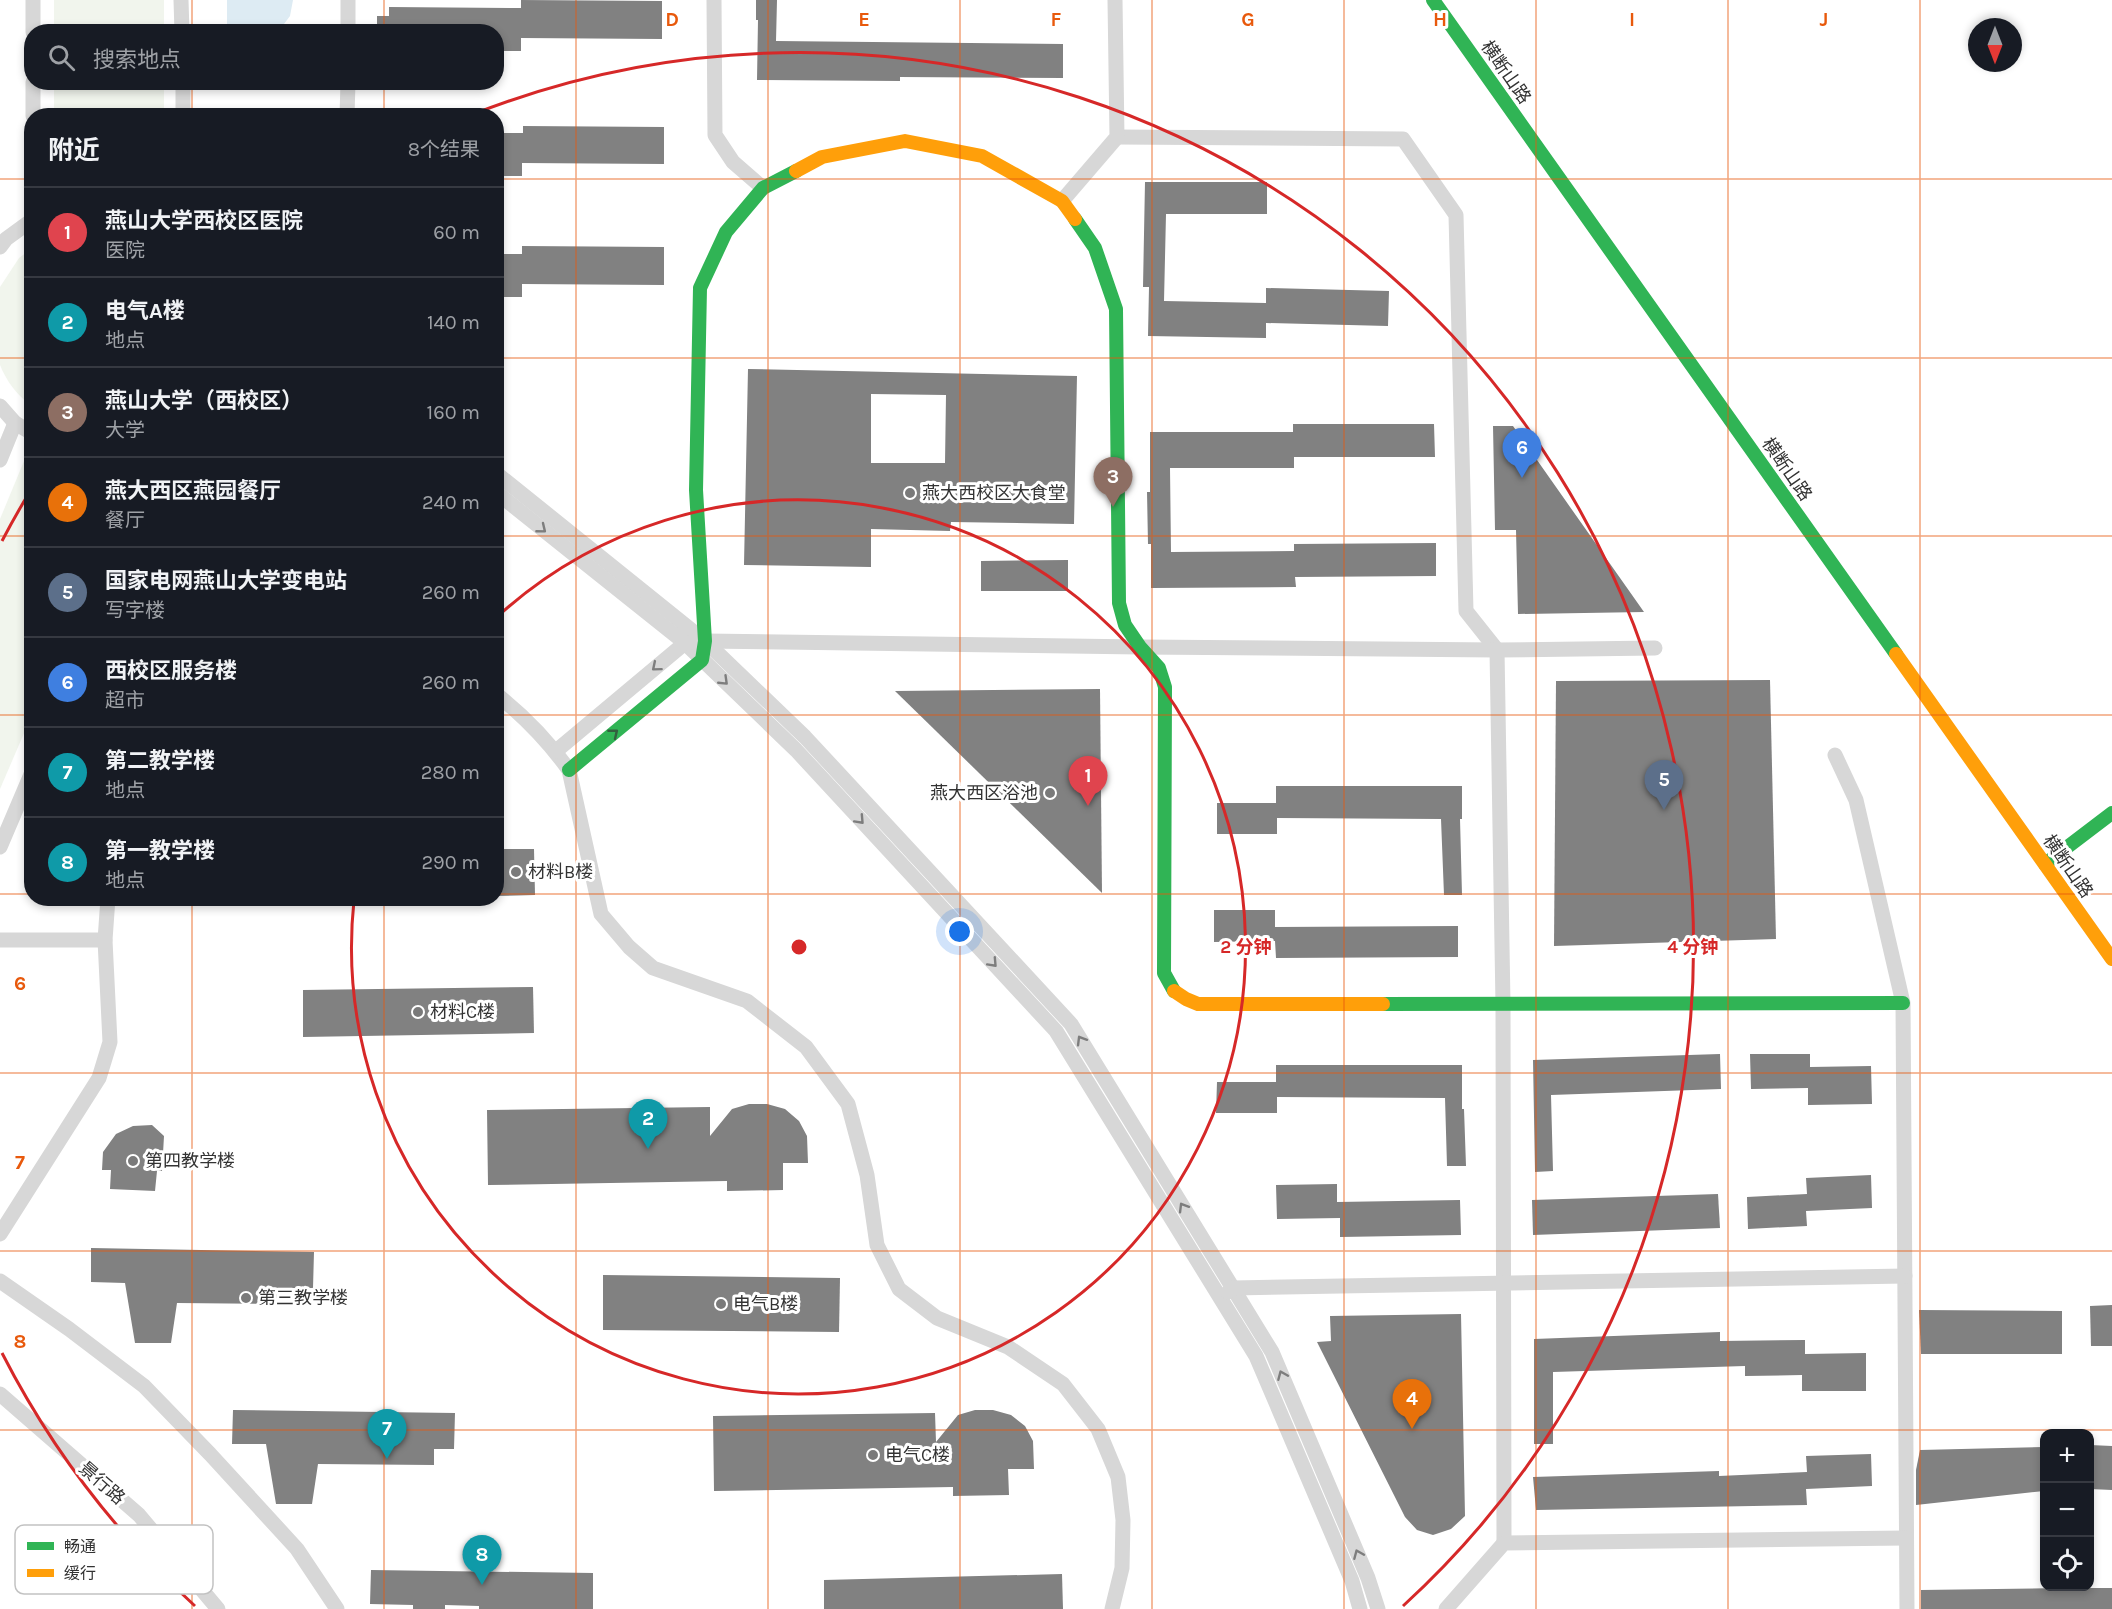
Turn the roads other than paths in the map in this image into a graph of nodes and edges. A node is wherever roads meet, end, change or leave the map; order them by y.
1 (33, 0) edge
2 (181, 0) edge
3 (348, 0) edge
4 (714, 0) edge
5 (1115, 0) edge
6 (1433, 0) edge
7 (33, 24) edge
8 (182, 24) edge
9 (348, 24) edge
10 (33, 90) edge
11 (183, 90) edge
12 (348, 90) edge
13 (33, 108) edge
14 (183, 108) edge
15 (347, 108) edge
16 (1117, 137) junction
17 (763, 188) junction
18 (1062, 201) junction
19 (24, 226) edge
20 (0, 247) edge
21 (0, 406) edge
22 (15, 423) junction
23 (24, 428) edge
24 (0, 460) edge
25 (504, 479) edge
26 (504, 498) edge
27 (705, 641) junction
28 (685, 642) junction
29 (1140, 647) junction
30 (1655, 648) dead end
31 (1497, 650) junction
32 (702, 660) junction
33 (504, 700) edge
34 (556, 751) junction
35 (1835, 755) dead end
36 (569, 770) junction
37 (24, 791) edge
38 (2112, 813) edge
39 (0, 847) edge
40 (2045, 864) junction
41 (107, 906) edge
42 (0, 940) edge
43 (105, 940) junction
44 (2112, 959) edge
45 (1903, 1003) junction
46 (1503, 1004) junction
47 (0, 1234) edge
48 (1905, 1276) junction
49 (0, 1281) edge
50 (1503, 1284) junction
51 (1227, 1293) junction
52 (0, 1394) edge
53 (147, 1525) edge
54 (1906, 1538) junction
55 (1504, 1543) junction
56 (205, 1594) edge
57 (218, 1609) edge
58 (337, 1609) edge
59 (1112, 1609) edge
60 (1360, 1609) edge
61 (1378, 1609) edge
62 (1446, 1609) edge
63 (1906, 1609) edge

1 - 7 street
2 - 8 street
3 - 9 street
4 - 17 street
5 - 16 street
6 - 40 street, 横断山路
10 - 13 street
11 - 14 street
12 - 15 street
16 - 18 street
16 - 31 street
17 - 18 street
17 - 27 street
18 - 29 street
19 - 20 street
21 - 22 street
22 - 23 street
22 - 24 street
25 - 27 street
26 -> 28 street
27 - 28 street
27 - 29 street
27 - 32 street
51 -> 27 street
28 - 32 street
28 -> 34 street
29 - 31 street
29 - 46 street
30 - 31 street
31 - 46 street
36 -> 32 street
32 -> 51 street
33 - 34 street
34 - 36 street
35 - 45 street
36 - 59 street
37 - 39 street
38 - 40 street
40 - 44 street, 横断山路
41 - 43 street
42 - 43 street
43 - 47 street
45 - 46 street
45 - 48 street
46 - 50 street
48 - 50 street
48 - 54 street
49 - 58 street
50 - 51 street
50 - 55 street
51 - 60 street
61 -> 51 street
52 - 53 street, 景行路
54 - 55 street
54 - 63 street
55 - 62 street
56 - 57 street, 景行路

